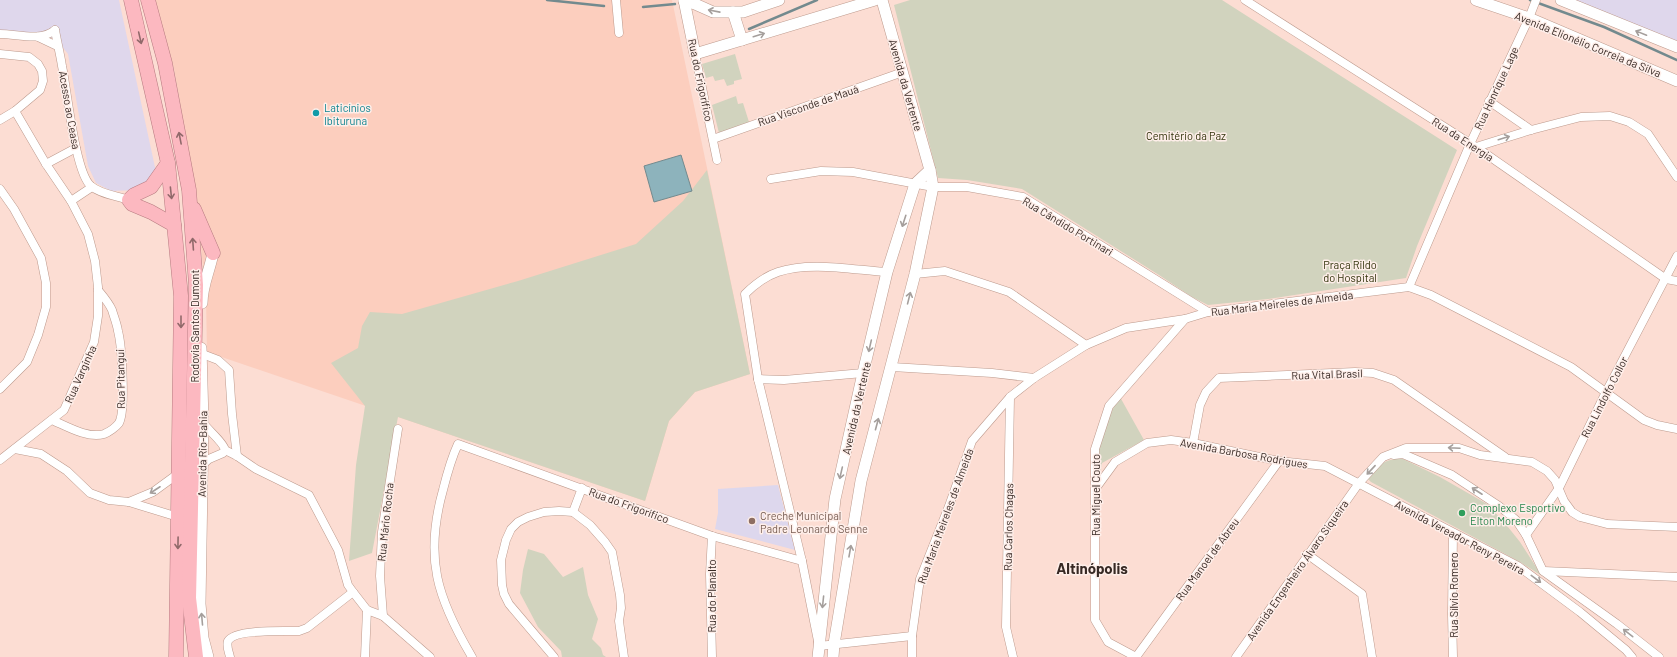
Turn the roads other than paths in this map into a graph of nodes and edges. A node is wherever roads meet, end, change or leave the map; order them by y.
1 (131, 0) edge
2 (148, 0) edge
3 (616, 0) edge
4 (684, 0) edge
5 (779, 0) edge
6 (875, 0) edge
7 (882, 0) edge
8 (1245, 0) edge
9 (1476, 0) edge
10 (1536, 0) edge
11 (1561, 0) edge
12 (733, 12) junction
13 (1529, 18) junction
14 (619, 32) dead end
15 (0, 34) edge
16 (38, 37) junction
17 (742, 40) junction
18 (57, 46) junction
19 (1677, 47) edge
20 (695, 54) junction
21 (1, 55) edge
22 (903, 72) junction
23 (1677, 81) edge
24 (1489, 101) junction
25 (15, 111) junction
26 (0, 120) edge
27 (1531, 130) junction
28 (713, 139) junction
29 (1473, 145) junction
30 (76, 148) junction
31 (718, 160) dead end
32 (168, 163) junction
33 (46, 164) junction
34 (930, 170) junction
35 (1677, 177) edge
36 (771, 179) dead end
37 (915, 184) junction
38 (92, 187) junction
39 (933, 187) junction
40 (0, 189) edge
41 (190, 190) junction
42 (129, 200) junction
43 (71, 201) junction
44 (174, 225) junction
45 (213, 253) joint
46 (1677, 256) edge
47 (887, 272) junction
48 (915, 274) junction
49 (1666, 279) junction
50 (1677, 281) edge
51 (1409, 287) junction
52 (98, 290) junction
53 (1208, 312) junction
54 (1185, 319) junction
55 (1086, 345) junction
56 (198, 352) junction
57 (892, 367) junction
58 (863, 373) junction
59 (1034, 378) junction
60 (758, 379) junction
61 (0, 389) edge
62 (1606, 392) junction
63 (1010, 397) junction
64 (52, 420) junction
65 (203, 422) junction
66 (398, 429) dead end
67 (1677, 429) edge
68 (1193, 443) junction
69 (15, 449) junction
70 (225, 450) junction
71 (237, 456) junction
72 (1383, 457) junction
73 (1506, 457) junction
74 (0, 460) edge
75 (1279, 461) junction
76 (201, 466) junction
77 (179, 473) junction
78 (1359, 483) junction
79 (582, 488) junction
80 (1096, 488) junction
81 (1559, 488) junction
82 (129, 502) junction
83 (573, 512) junction
84 (178, 517) junction
85 (1677, 527) edge
86 (1453, 533) junction
87 (1526, 535) junction
88 (712, 536) junction
89 (1307, 554) junction
90 (802, 560) junction
91 (1543, 571) junction
92 (1677, 577) edge
93 (353, 592) junction
94 (367, 610) junction
95 (383, 616) junction
96 (912, 636) junction
97 (834, 644) junction
98 (818, 651) edge
99 (176, 657) edge
100 (196, 657) edge
101 (208, 657) edge
102 (230, 657) edge
103 (364, 657) edge
104 (430, 657) edge
105 (472, 657) edge
106 (554, 657) edge
107 (624, 657) edge
108 (712, 657) edge
109 (833, 657) edge
110 (912, 657) edge
111 (1013, 657) edge
112 (1136, 657) edge
113 (1236, 657) edge
114 (1372, 657) edge
115 (1453, 657) edge
116 (1632, 657) edge
117 (1659, 657) edge

1 -> 32 highway, Rodovia Santos Dumont
41 -> 2 highway, Rodovia Santos Dumont
3 - 14 street
12 -> 4 street
4 - 20 street, Rua do Frigorífico
5 - 12 street
17 -> 6 street
7 - 22 street, Avenida da Vertente
8 - 29 street, Rua da Energia
9 - 13 street, Avenida Elionélio Correia da Silva
10 - 13 street, Rua Henrique Lage
19 -> 11 street
12 - 17 street
13 - 23 street, Avenida Elionélio Correia da Silva
13 - 24 street, Rua Henrique Lage
15 - 16 street
16 - 18 street
16 - 18 street, Acesso ao Ceasa
17 - 20 street
18 - 30 street, Acesso ao Ceasa
20 - 28 street, Rua do Frigorífico
21 - 25 street
22 - 28 street, Rua Visconde de Mauá
22 - 34 street, Avenida da Vertente
24 - 27 street
24 - 29 street, Rua Henrique Lage
25 - 26 street
25 - 33 street, Rua Varginha
29 -> 27 street
27 - 35 street
28 - 31 street, Rua do Frigorífico
29 - 49 street, Rua da Energia
29 - 51 street, Rua Henrique Lage
30 - 33 street
30 - 38 street, Acesso ao Ceasa
32 - 42 highway
32 -> 44 highway, Rodovia Santos Dumont
33 - 43 street, Rua Varginha
34 - 37 street, Avenida da Vertente
34 - 39 street, Avenida da Vertente
36 - 37 street, Rua Cândido Portinari
37 - 39 street, Rua Cândido Portinari
37 -> 47 street, Avenida da Vertente
38 - 42 street
38 - 43 street
39 - 48 street, Avenida da Vertente
39 - 53 street, Rua Cândido Portinari
40 - 61 street
41 - 45 highway
56 -> 41 highway, Rodovia Santos Dumont
42 - 44 highway
43 - 52 street, Rua Varginha
44 -> 77 highway, Rodovia Santos Dumont
45 - 56 street, Avenida Rio-Bahia
46 - 49 street, Rua Lindolfo Collor
47 -> 58 street, Avenida da Vertente
47 - 60 street
48 - 55 street
57 -> 48 street, Avenida da Vertente
49 - 50 street, Rua da Energia
49 - 62 street, Rua Lindolfo Collor
51 - 53 street, Rua Maria Meireles de Almeida
51 - 62 street, Rua Maria Meireles de Almeida
52 - 64 street, Rua Varginha
52 - 64 street, Rua Pitangui
53 - 54 street, Rua Maria Meireles de Almeida
54 - 55 street, Rua Maria Meireles de Almeida
54 - 80 street, Rua Miguel Couto
55 - 59 street, Rua Maria Meireles de Almeida
56 - 65 street, Avenida Rio-Bahia
56 - 71 street
56 - 100 highway, Rodovia Santos Dumont
57 - 59 street
97 -> 57 street, Avenida da Vertente
58 - 60 street
58 -> 98 street, Avenida da Vertente
59 - 63 street, Rua Maria Meireles de Almeida
60 - 90 street
62 - 67 street, Rua Maria Meireles de Almeida
62 - 81 street, Rua Lindolfo Collor
63 - 96 street, Rua Maria Meireles de Almeida
63 - 111 street, Rua Carlos Chagas
64 - 69 street, Rua Varginha
65 - 70 street
65 - 76 street, Avenida Rio-Bahia
66 - 95 street, Rua Mário Rocha
68 - 73 street, Rua Vital Brasil
68 - 75 street, Avenida Barbosa Rodrigues
68 - 80 street, Avenida Barbosa Rodrigues
69 - 74 street, Rua Varginha
69 - 82 street
70 - 71 street
70 - 76 street
71 - 93 street
73 -> 72 street
72 -> 78 street, Avenida Engenheiro Álvaro Siqueira
87 -> 72 street, Avenida Vereador Reny Pereira
73 - 81 street
75 - 78 street, Avenida Barbosa Rodrigues
75 - 112 street, Rua Manoel de Abreu
101 -> 76 street, Avenida Rio-Bahia
77 -> 82 street
77 - 84 highway, Rodovia Santos Dumont
78 - 86 street, Avenida Vereador Reny Pereira
78 - 89 street, Avenida Engenheiro Álvaro Siqueira
79 - 83 street
79 - 88 street, Rua do Frigorífico
79 - 105 street, Rua do Frigorífico
80 - 112 street, Rua Miguel Couto
81 - 85 street
81 - 87 street, Rua Lindolfo Collor
82 - 84 street
83 - 106 street
83 - 107 street
84 -> 99 highway, Rodovia Santos Dumont
86 - 115 street, Rua Sílvio Romero
86 -> 116 street, Avenida Vereador Reny Pereira
87 - 91 street, Avenida Vereador Reny Pereira
88 - 90 street, Rua do Frigorífico
88 - 108 street, Rua do Planalto
89 - 113 street, Avenida Engenheiro Álvaro Siqueira
89 - 114 street
90 - 98 street
91 - 92 street
117 -> 91 street, Avenida Vereador Reny Pereira
93 - 94 street
93 - 102 street
94 - 95 street
94 - 103 street
95 - 104 street
96 - 97 street
96 - 110 street, Rua Maria Meireles de Almeida
97 - 98 street
97 - 109 street, Avenida da Vertente

